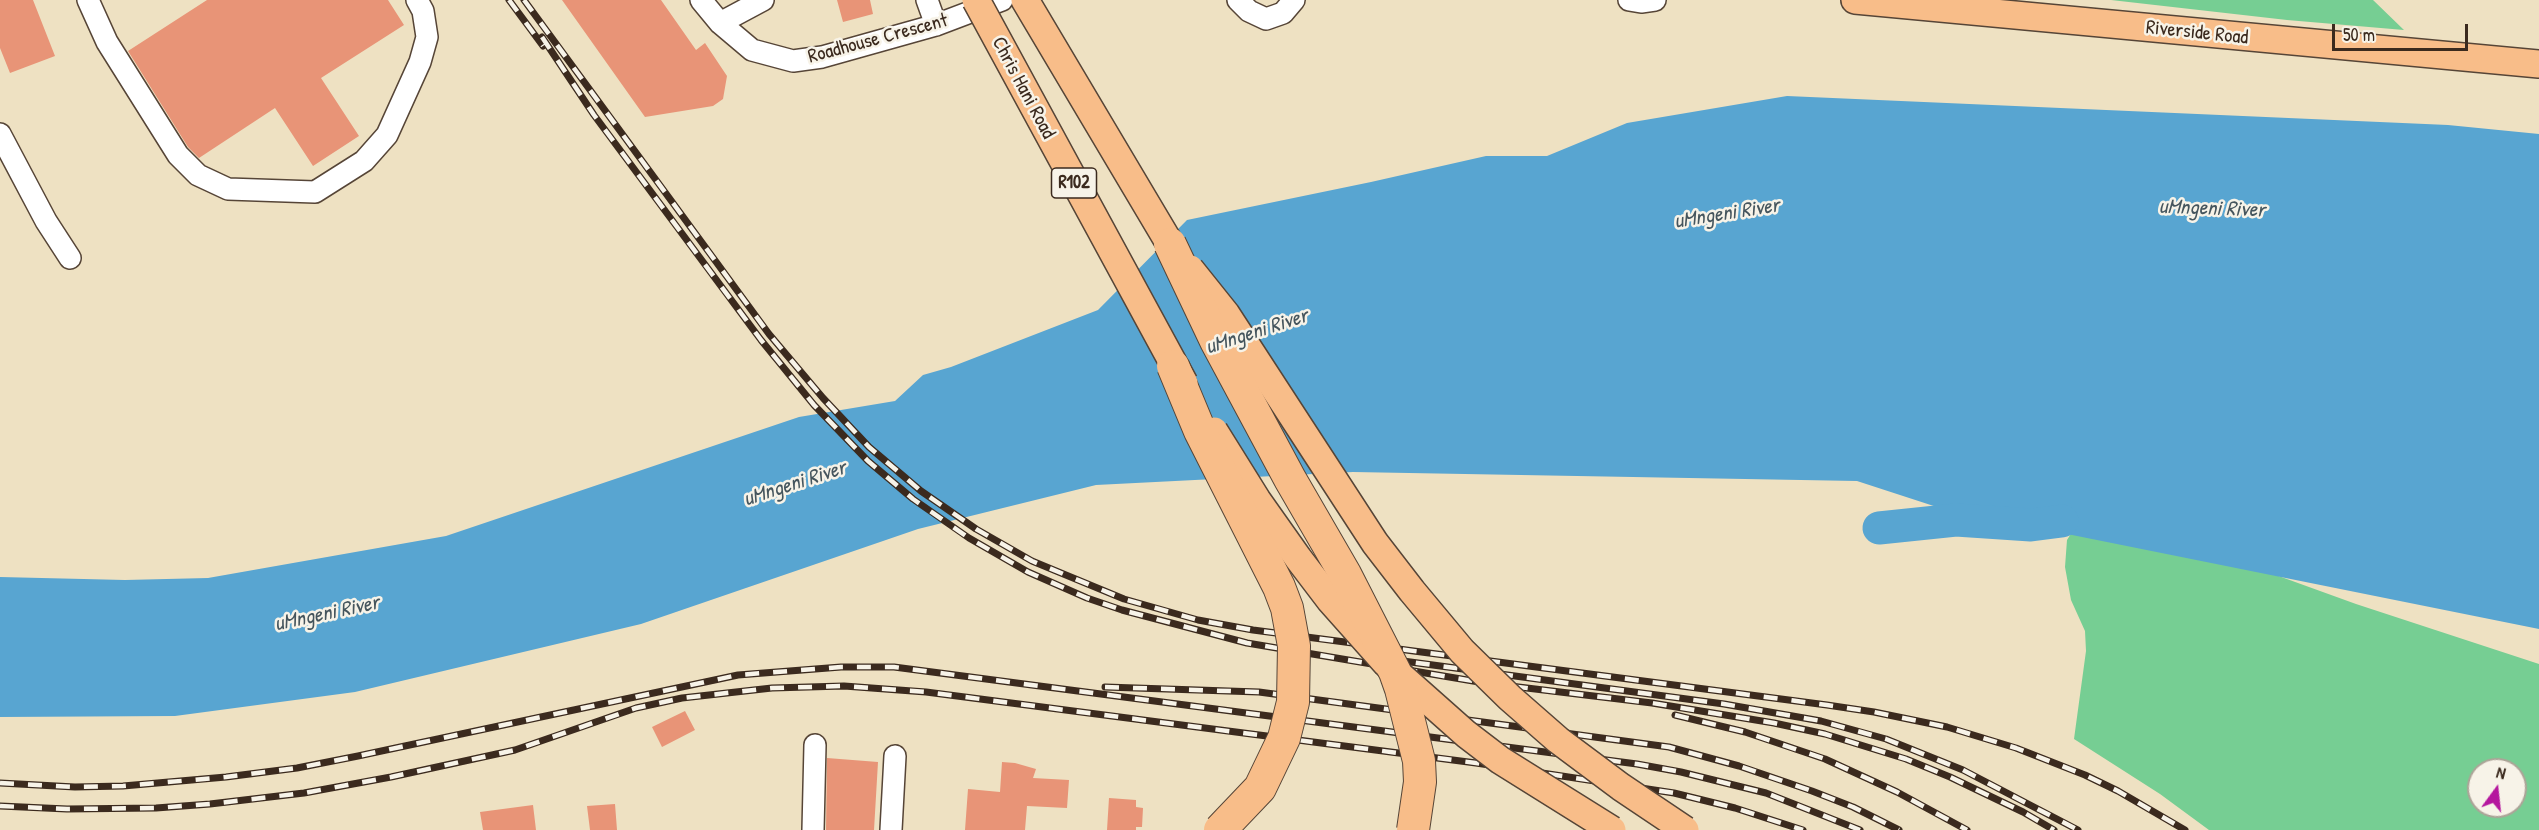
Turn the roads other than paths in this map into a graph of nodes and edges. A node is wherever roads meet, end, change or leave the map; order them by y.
1 (88, 0) edge
2 (417, 0) edge
3 (701, 0) edge
4 (763, 0) edge
5 (927, 0) edge
6 (976, 0) edge
7 (1002, 0) edge
8 (1025, 0) edge
9 (1238, 0) edge
10 (1294, 0) edge
11 (1629, 0) edge
12 (1655, 0) edge
13 (1856, 0) edge
14 (720, 23) junction
15 (936, 25) junction
16 (2539, 64) edge
17 (0, 134) edge
18 (1170, 244) junction
19 (70, 258) dead end
20 (1173, 366) junction
21 (815, 746) dead end
22 (895, 756) dead end
23 (813, 830) edge
24 (891, 830) edge
25 (1220, 830) edge
26 (1413, 830) edge
27 (1599, 830) edge
28 (1612, 830) edge
29 (1627, 830) edge
30 (1685, 830) edge

1 - 2 lane
3 - 14 lane, Roadhouse Crescent
4 - 14 lane
5 - 15 lane
6 - 20 main road, Chris Hani Road / R102, bridge
7 - 15 lane, Roadhouse Crescent
8 - 18 main road, R102
9 - 10 lane
11 - 12 lane
13 - 16 main road, Riverside Road
14 - 15 lane, Roadhouse Crescent
17 - 19 lane
18 - 26 highway, bridge
18 - 30 main road, bridge
20 - 25 highway, bridge
20 - 28 main road, Chris Hani Road, bridge
21 - 23 lane
22 - 24 lane
27 - 29 main road

